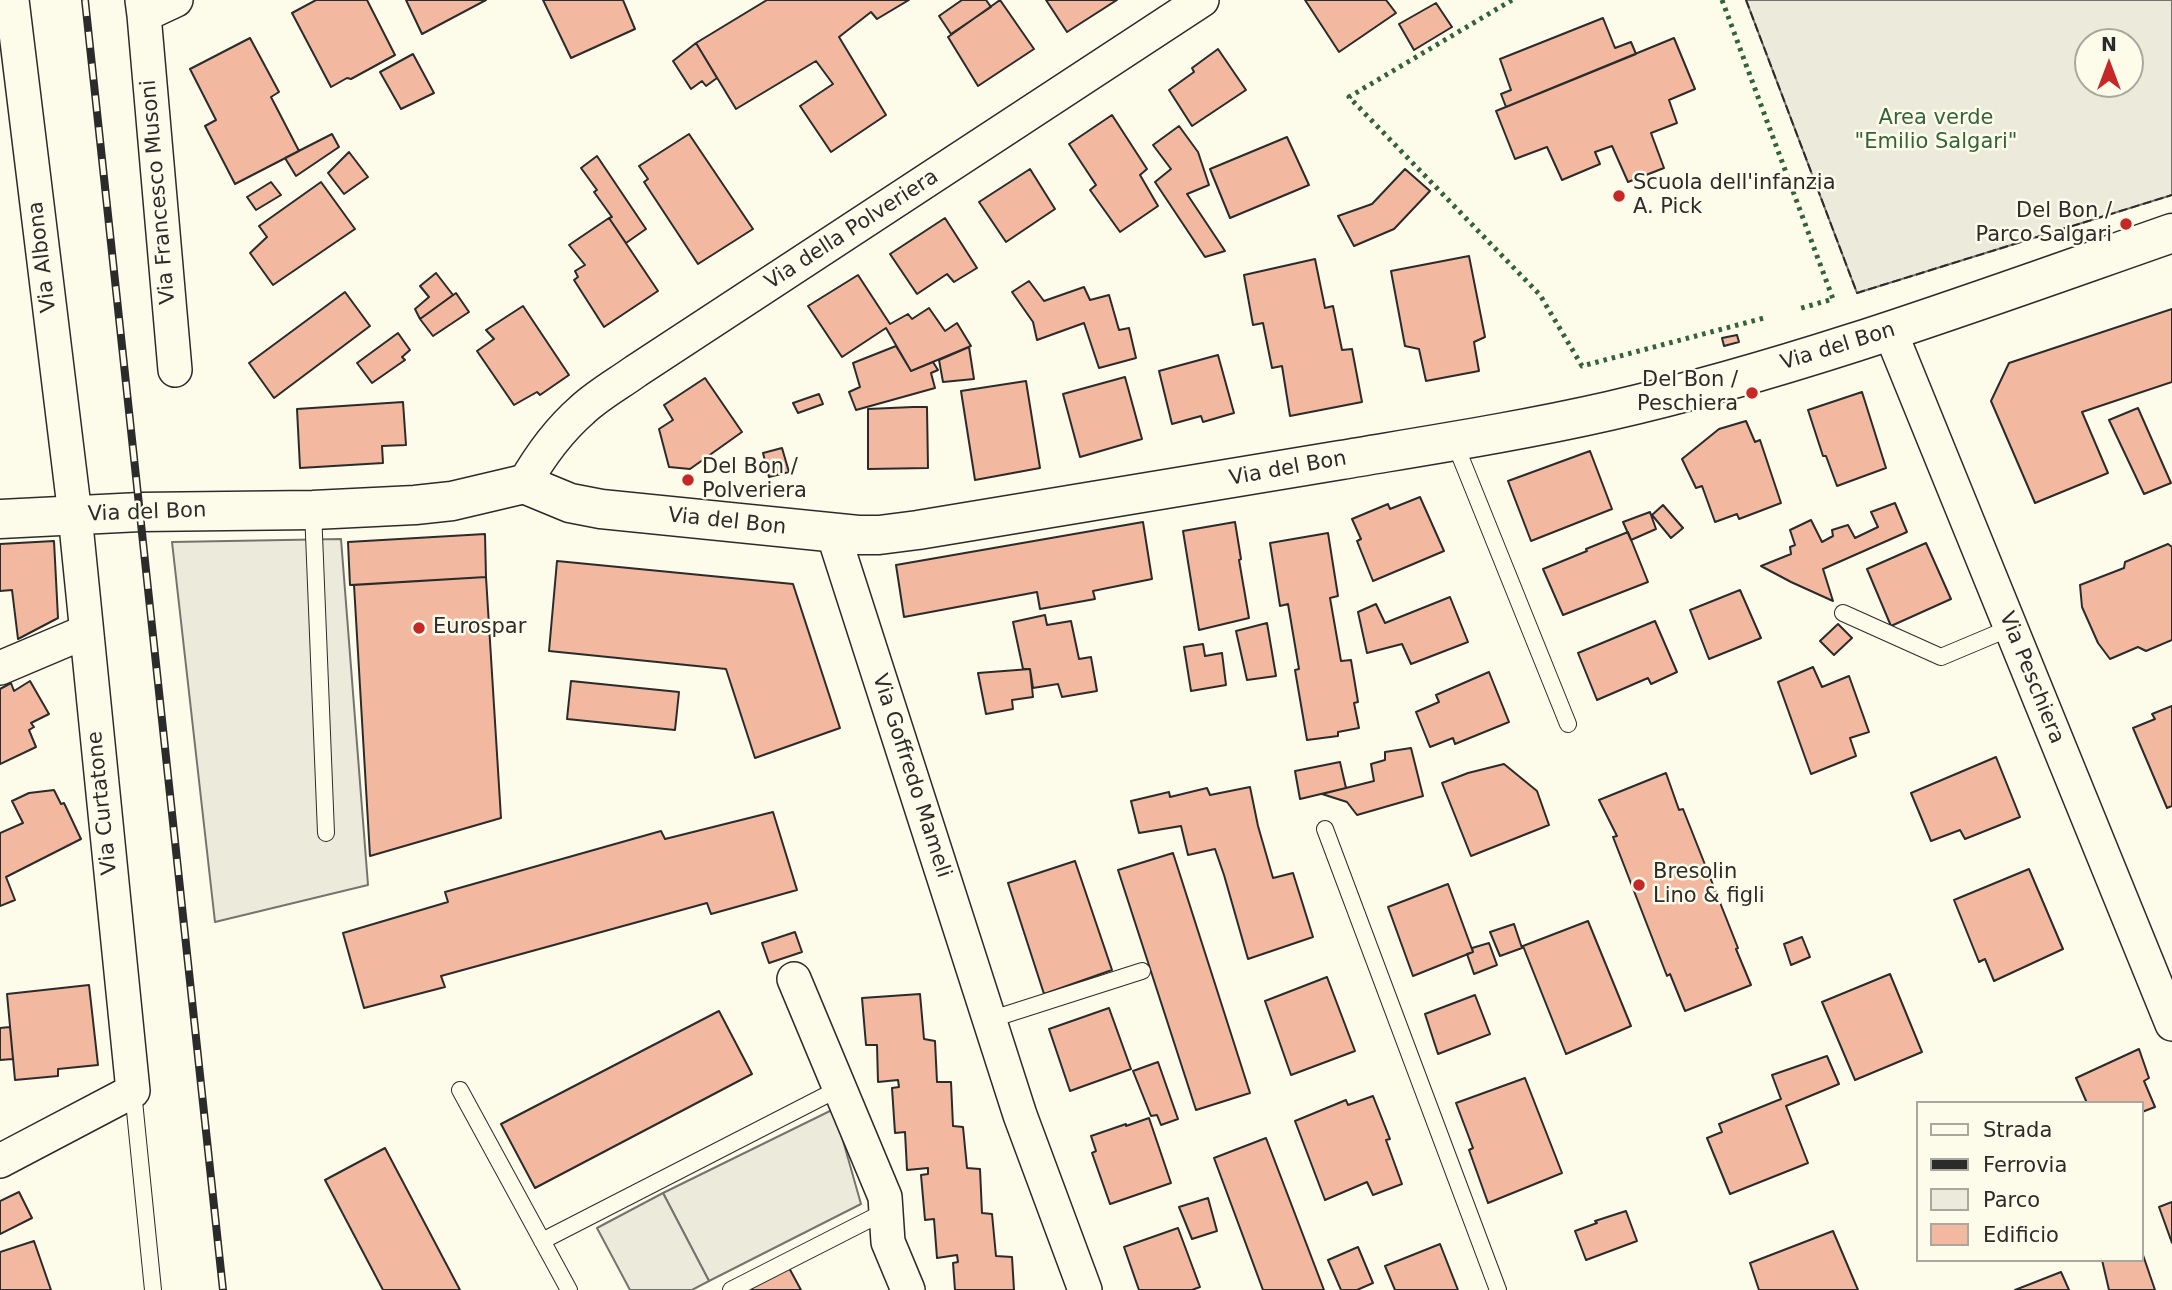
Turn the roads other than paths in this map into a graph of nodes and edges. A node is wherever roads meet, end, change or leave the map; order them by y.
1 (12, 0) edge
2 (176, 0) edge
3 (1202, 0) edge
4 (143, 7) edge
5 (2172, 233) edge
6 (1890, 331) junction
7 (175, 370) dead end
8 (1454, 441) junction
9 (524, 484) junction
10 (313, 510) junction
11 (75, 515) junction
12 (0, 519) edge
13 (833, 533) junction
14 (1843, 614) dead end
15 (2010, 628) junction
16 (85, 632) junction
17 (0, 668) edge
18 (1568, 724) dead end
19 (1325, 829) dead end
20 (326, 832) dead end
21 (1142, 971) dead end
22 (794, 979) dead end
23 (989, 1020) junction
24 (2172, 1024) edge
25 (840, 1088) junction
26 (460, 1090) dead end
27 (133, 1091) junction
28 (0, 1161) edge
29 (886, 1211) junction
30 (542, 1241) junction
31 (153, 1290) edge
32 (569, 1290) edge
33 (731, 1290) edge
34 (908, 1290) edge
35 (1085, 1290) edge
36 (1497, 1290) edge

1 - 11 street, Via Albona
2 - 4 street, Via Francesco Musoni
3 - 9 street, Via della Polveriera
4 - 7 street, Via Francesco Musoni
5 - 6 street, Via del Bon
6 - 8 street, Via del Bon
6 - 15 street, Via Peschiera
8 - 13 street, Via del Bon
8 - 18 lane
9 - 10 street, Via del Bon
9 - 13 street, Via del Bon
10 - 11 street, Via del Bon
10 - 20 lane
11 - 12 street, Via del Bon
11 - 16 street, Via Curtatone
13 - 23 street, Via Goffredo Mameli
14 - 15 lane
15 - 24 street, Via Peschiera
16 - 17 street
16 - 27 street, Via Curtatone
19 - 36 lane
21 - 23 lane
22 - 25 street
23 - 35 street, Via Goffredo Mameli
25 - 29 street
25 - 30 lane
26 - 30 lane
27 - 28 street
27 - 31 lane
29 - 33 lane
29 - 34 street
30 - 32 lane

